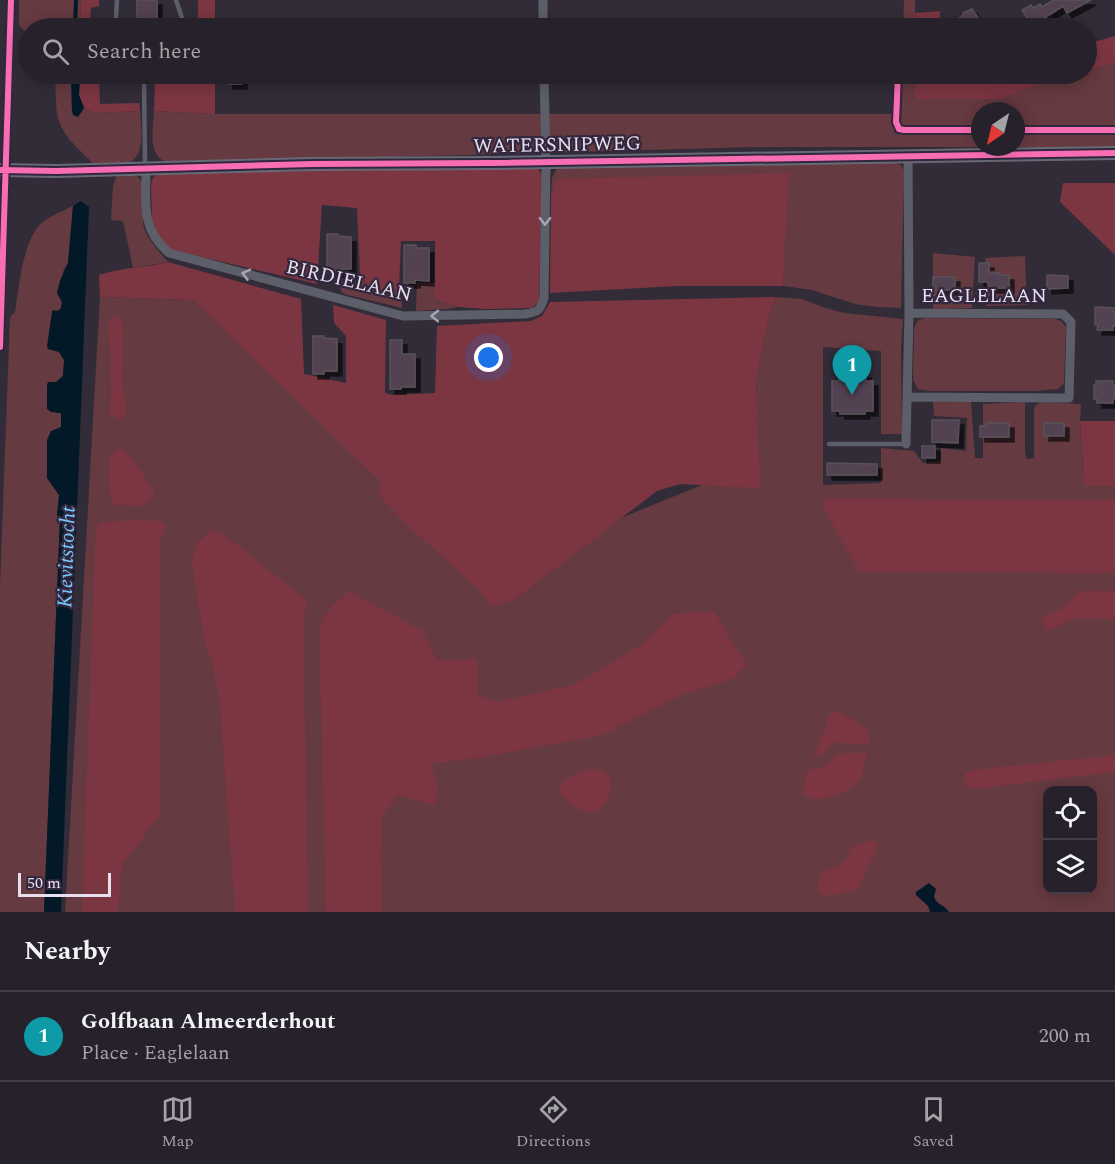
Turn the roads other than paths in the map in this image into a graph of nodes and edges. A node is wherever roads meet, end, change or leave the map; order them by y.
1 (117, 0) edge
2 (176, 0) edge
3 (543, 0) edge
4 (116, 18) edge
5 (182, 18) edge
6 (543, 18) edge
7 (144, 84) edge
8 (544, 84) edge
9 (1115, 153) edge
10 (908, 156) junction
11 (546, 162) junction
12 (146, 168) junction
13 (0, 170) edge
14 (909, 313) junction
15 (908, 397) junction
16 (829, 444) dead end
17 (906, 444) joint

1 - 4 lane
2 - 5 lane
3 - 6 street
7 - 12 lane
8 - 11 street
9 - 10 street, WATERSNIPWEG
10 - 11 street, WATERSNIPWEG
10 - 14 street, EAGLELAAN
11 - 12 street, WATERSNIPWEG
11 -> 12 street, BIRDIELAAN
12 - 13 street, WATERSNIPWEG
14 - 15 street, EAGLELAAN
14 - 15 street, EAGLELAAN
15 - 17 street, EAGLELAAN
16 - 17 lane, EAGLELAAN

